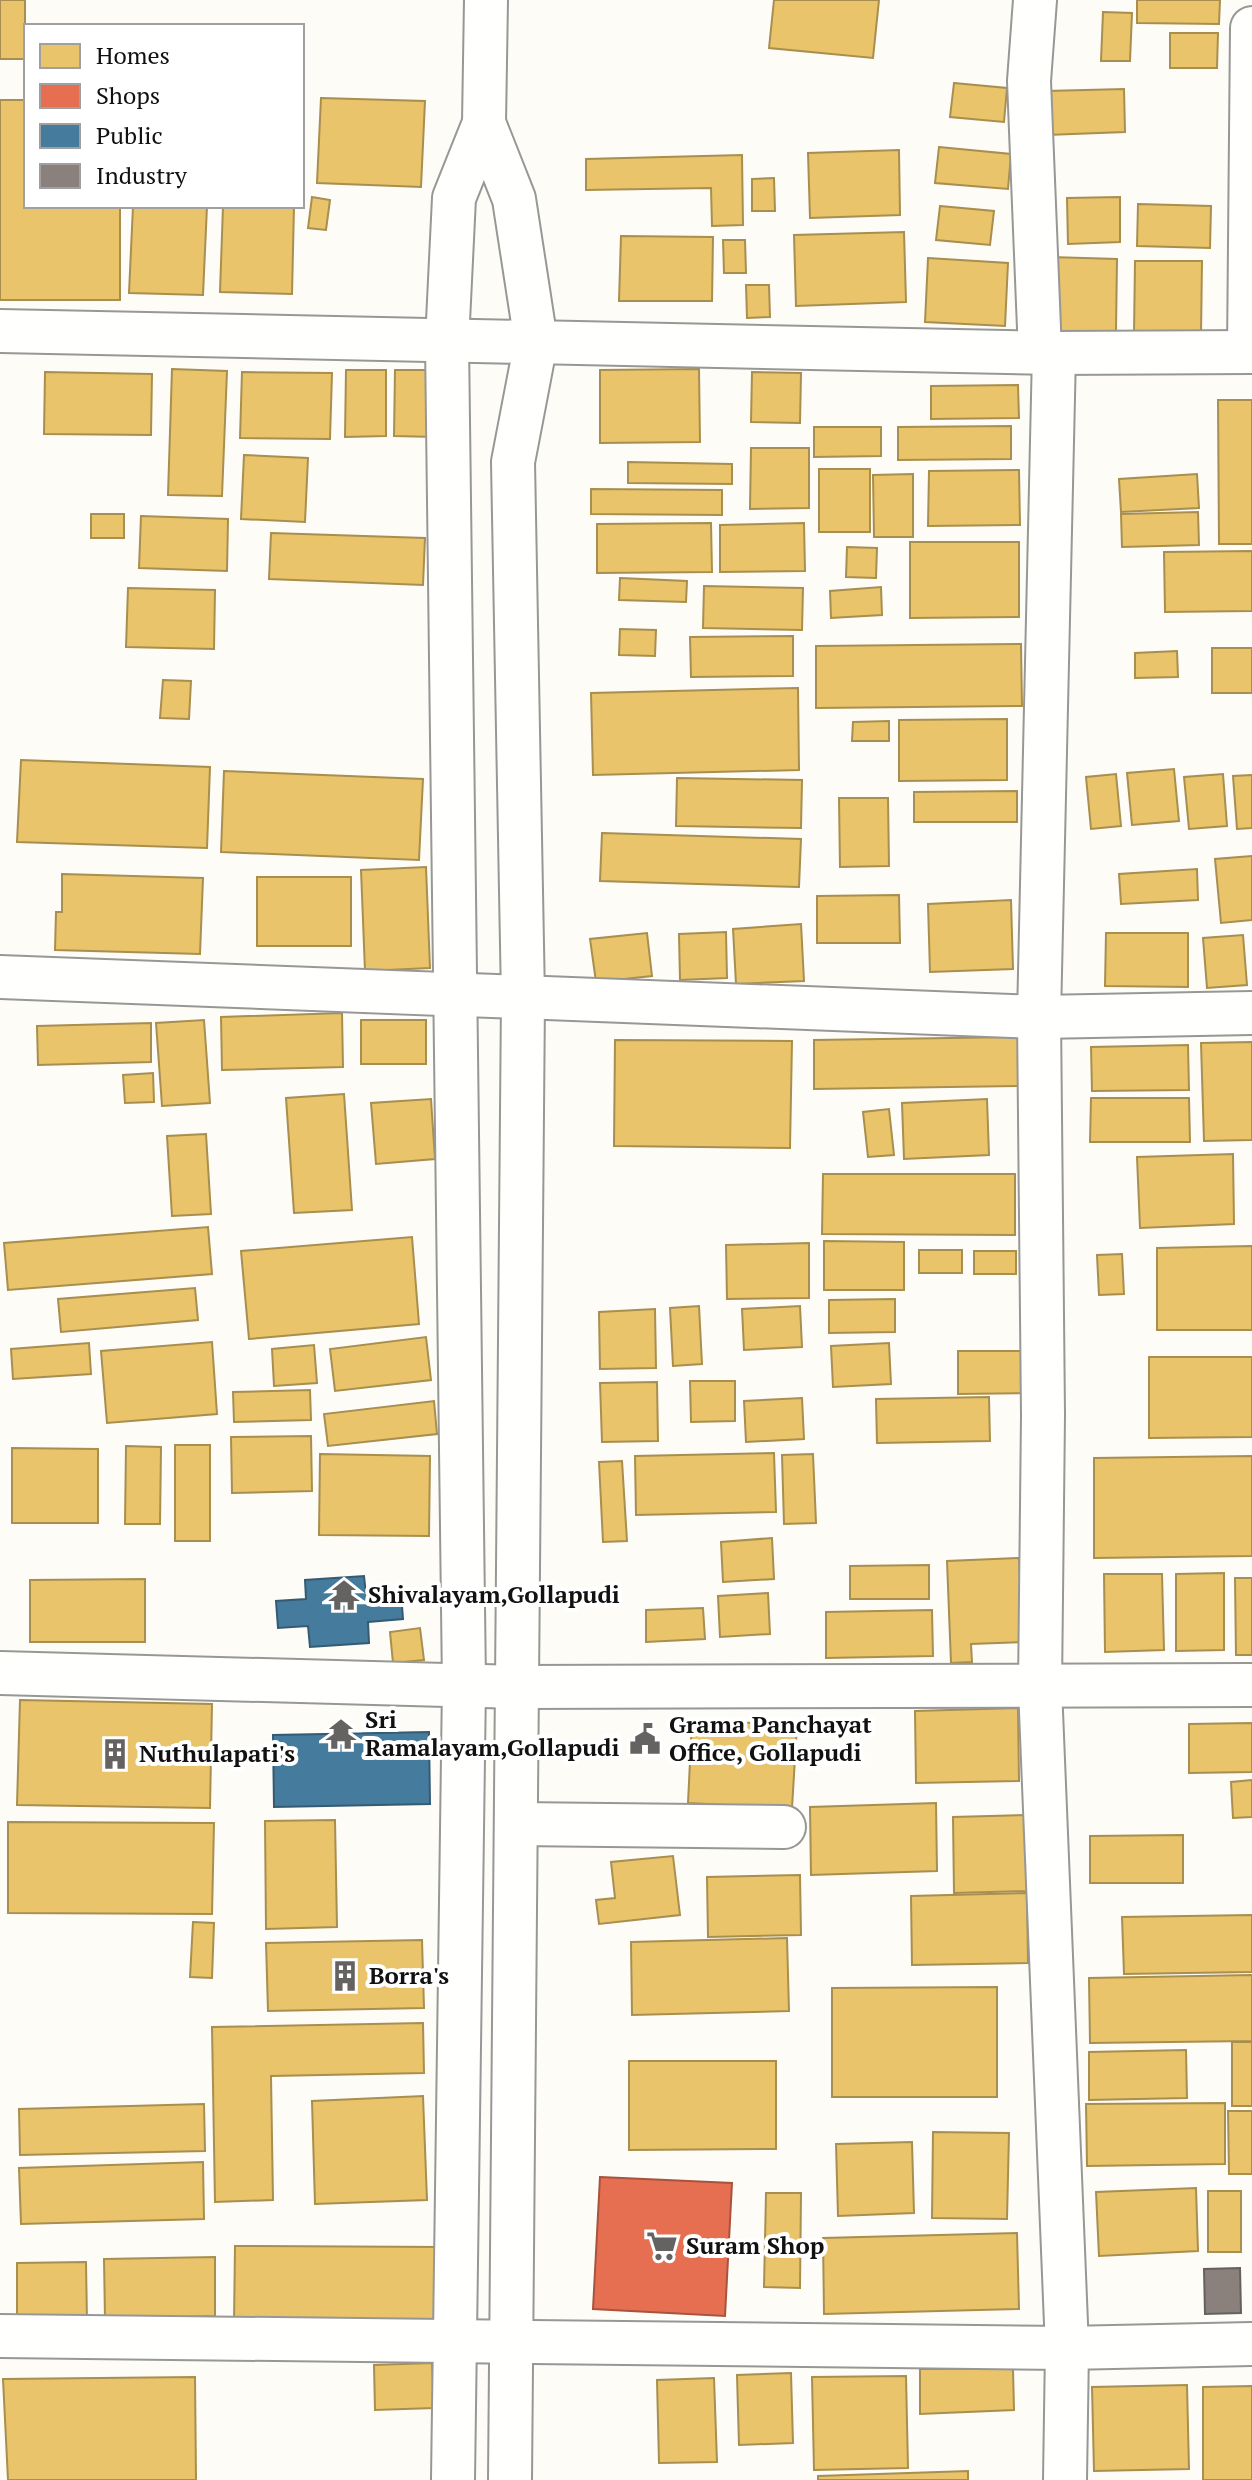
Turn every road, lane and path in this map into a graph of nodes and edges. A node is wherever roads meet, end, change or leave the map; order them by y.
1 (486, 0) edge
2 (1035, 0) edge
3 (1252, 28) edge
4 (484, 123) junction
5 (0, 331) edge
6 (447, 342) junction
7 (536, 342) junction
8 (1250, 352) edge
9 (1047, 353) junction
10 (0, 977) edge
11 (456, 995) junction
12 (523, 998) junction
13 (1252, 1013) edge
14 (1039, 1017) junction
15 (0, 1673) edge
16 (464, 1685) junction
17 (1252, 1685) edge
18 (519, 1687) junction
19 (1040, 1687) junction
20 (517, 1824) junction
21 (784, 1827) dead end
22 (0, 2336) edge
23 (455, 2339) junction
24 (513, 2340) junction
25 (1252, 2344) edge
26 (1067, 2348) junction
27 (453, 2480) edge
28 (510, 2480) edge
29 (1065, 2480) edge

1 - 4 street
2 - 9 street
3 - 8 street
4 - 6 street
4 - 7 street
5 - 6 street
6 - 7 street
6 - 11 street
7 - 9 street
7 - 12 street
8 - 9 street
9 - 14 street
10 - 11 street
11 - 12 street
11 - 16 street
12 - 14 street
12 - 18 street
13 - 14 street
14 - 19 street
15 - 16 street
16 - 18 street
16 - 23 street
17 - 19 street
18 - 19 street
18 - 20 street
19 - 26 street
20 - 21 street
20 - 24 street
22 - 23 street
23 - 24 street
23 - 27 street
24 - 26 street
24 - 28 street
25 - 26 street
26 - 29 street

